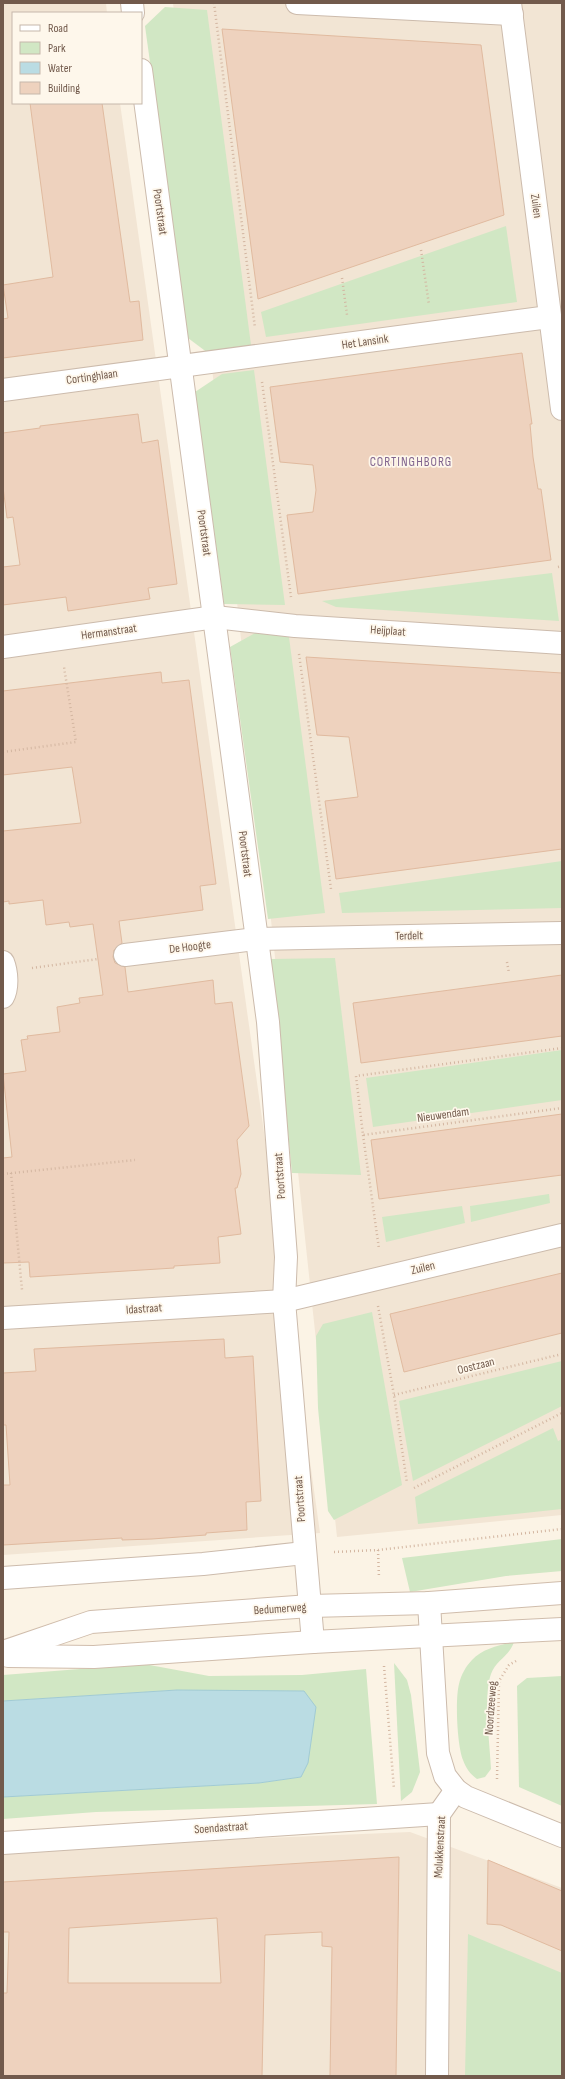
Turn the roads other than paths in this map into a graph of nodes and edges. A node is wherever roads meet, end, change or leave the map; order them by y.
1 (297, 3) edge
2 (511, 9) edge
3 (142, 77) edge
4 (549, 317) junction
5 (181, 364) junction
6 (3, 390) edge
7 (562, 409) edge
8 (215, 617) junction
9 (562, 643) edge
10 (3, 647) edge
11 (562, 933) edge
12 (256, 939) junction
13 (125, 955) dead end
14 (5, 966) edge
15 (3, 997) edge
16 (562, 1235) edge
17 (284, 1300) junction
18 (3, 1318) edge
19 (304, 1553) junction
20 (3, 1578) edge
21 (562, 1593) edge
22 (429, 1603) junction
23 (310, 1606) junction
24 (562, 1629) edge
25 (431, 1637) junction
26 (313, 1642) junction
27 (3, 1652) edge
28 (3, 1656) edge
29 (456, 1790) junction
30 (440, 1814) junction
31 (562, 1836) edge
32 (3, 1842) edge
33 (437, 2076) edge

1 - 2 street
2 - 4 street, Zuilen
3 - 5 street, Poortstraat
4 - 5 street, Het Lansink
4 - 7 street, Zuilen
5 - 6 street, Cortinghlaan
5 - 8 street, Poortstraat
8 - 9 street, Heijplaat
8 - 10 street, Hermanstraat
8 - 12 street, Poortstraat
11 - 12 street, Terdelt
12 - 13 street, De Hoogte
12 - 17 street, Poortstraat
14 - 15 street
16 - 17 street, Zuilen
17 - 18 street, Idastraat
17 - 19 street, Poortstraat
19 - 20 street
19 - 23 street, Poortstraat
21 - 22 street, Bedumerweg
22 - 23 street, Bedumerweg
22 - 25 street
23 - 26 street, Poortstraat
23 - 27 street, Bedumerweg
24 - 25 street
25 - 26 street
25 - 29 street
26 - 28 street
29 - 30 street, Molukkenstraat
29 - 31 street
30 - 32 street, Soendastraat
30 - 33 street, Molukkenstraat

